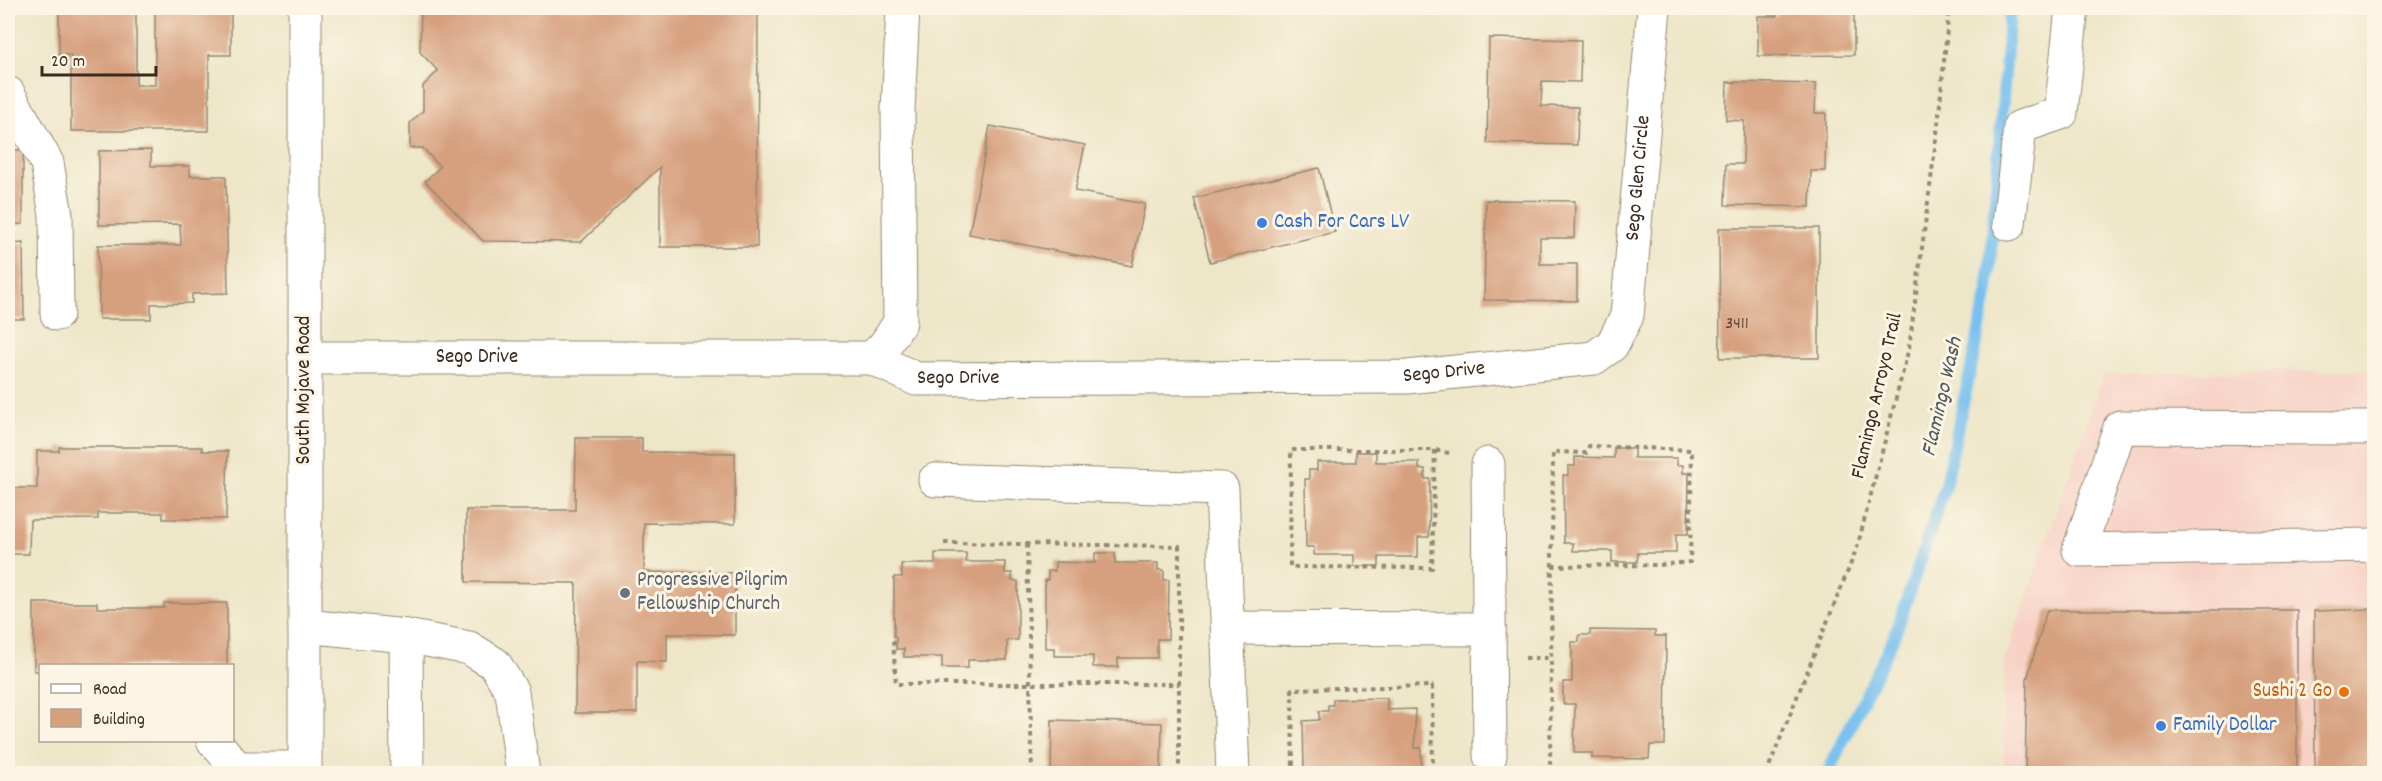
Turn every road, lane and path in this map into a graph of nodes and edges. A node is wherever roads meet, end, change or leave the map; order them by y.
1 (305, 8) edge
2 (903, 8) edge
3 (1654, 8) edge
4 (1948, 8) edge
5 (2072, 8) edge
6 (8, 93) edge
7 (2009, 224) dead end
8 (57, 314) dead end
9 (1612, 345) joint
10 (305, 358) junction
11 (872, 358) junction
12 (2374, 428) edge
13 (1435, 450) junction
14 (1488, 464) joint
15 (935, 480) dead end
16 (944, 543) dead end
17 (1027, 544) junction
18 (2374, 545) edge
19 (1552, 566) junction
20 (305, 626) junction
21 (1228, 628) junction
22 (1490, 629) junction
23 (406, 636) junction
24 (893, 641) dead end
25 (1030, 684) junction
26 (1179, 684) junction
27 (214, 742) edge
28 (1490, 756) dead end
29 (234, 771) edge
30 (305, 771) edge
31 (407, 774) edge
32 (523, 774) edge
33 (1032, 774) edge
34 (1179, 774) edge
35 (1233, 774) edge
36 (1293, 774) edge
37 (1433, 774) edge
38 (1552, 774) edge
39 (1766, 774) edge

1 - 10 street, South Mojave Road
2 - 11 street
3 - 9 street, Sego Glen Circle
4 - 39 path, Flamingo Arroyo Trail
5 - 7 street
6 - 8 street
9 - 11 street, Sego Drive
10 - 11 street, Sego Drive
10 - 20 street, South Mojave Road
12 - 18 street
13 - 13 path
13 - 14 path
14 - 22 street
15 - 21 street
16 - 17 path
17 - 25 path
17 - 26 path
19 - 19 path
19 - 38 path
20 - 23 street
20 - 30 street, South Mojave Road
21 - 22 street
21 - 35 street
22 - 28 street
23 - 31 street
23 - 32 street
24 - 25 path
25 - 26 path
25 - 33 path
26 - 34 path
27 - 29 street
29 - 30 street
36 - 37 path

